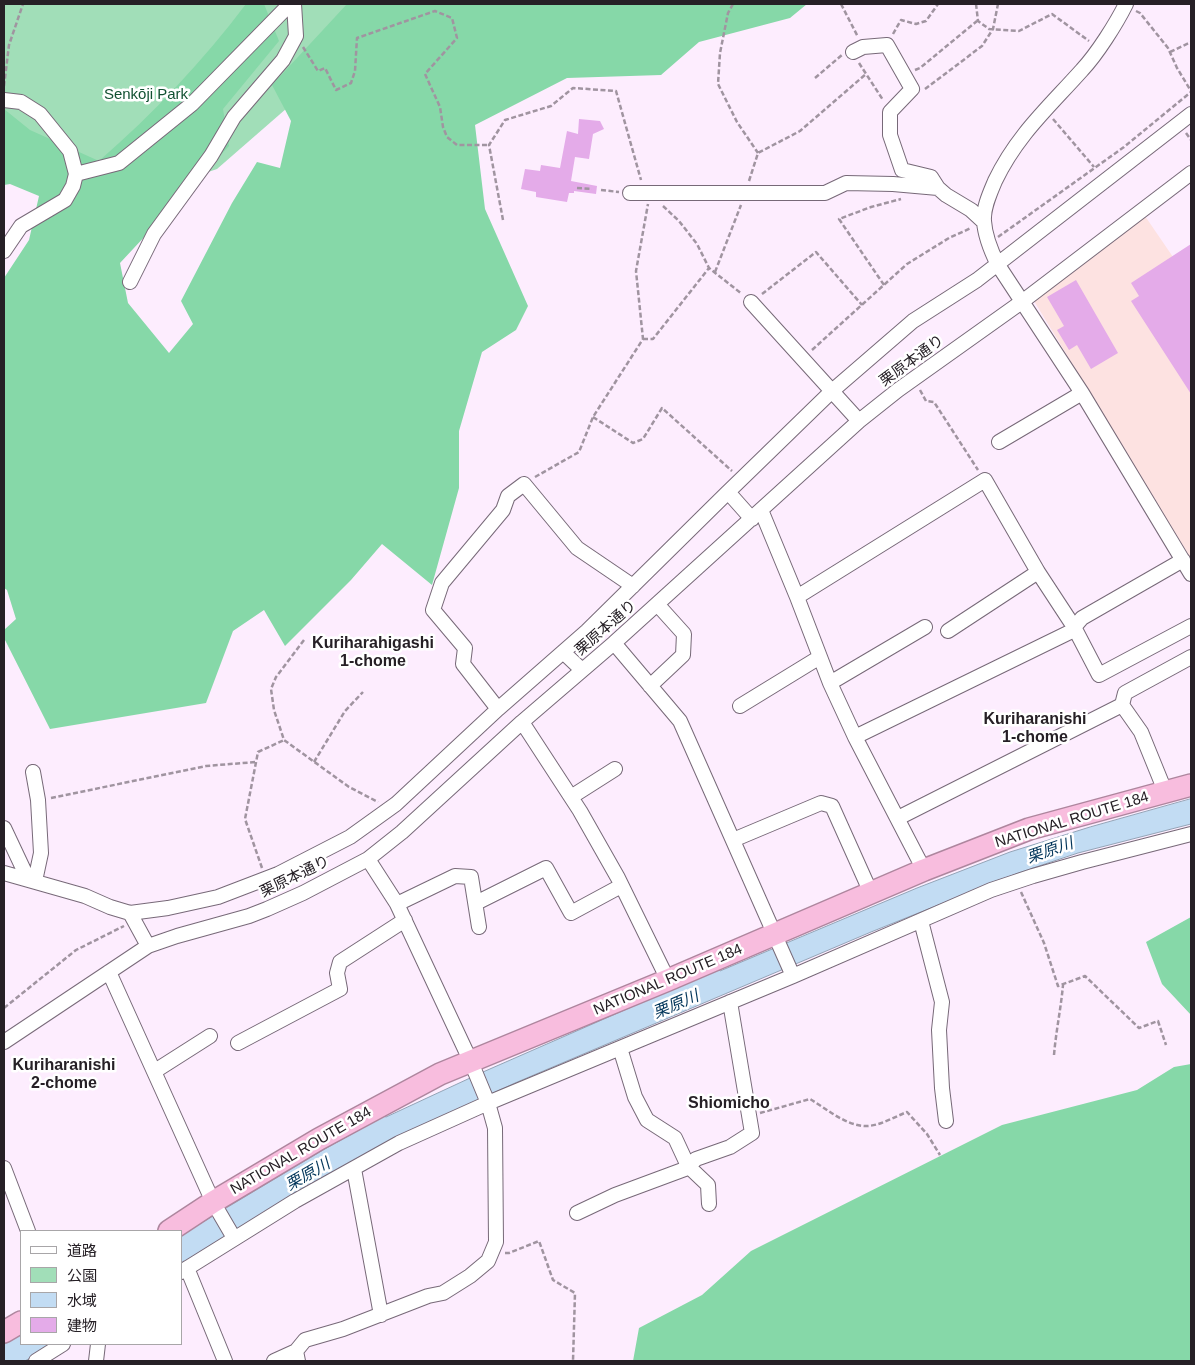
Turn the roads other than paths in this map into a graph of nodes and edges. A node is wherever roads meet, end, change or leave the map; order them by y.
1 (290, 4) edge
2 (294, 4) edge
3 (1125, 5) edge
4 (858, 50) road end
5 (4, 100) edge
6 (1191, 114) edge
7 (1191, 173) edge
8 (76, 174) junction
9 (932, 187) junction
10 (630, 193) road end
11 (984, 222) junction
12 (4, 251) edge
13 (998, 265) junction
14 (130, 282) dead end
15 (1023, 301) junction
16 (752, 302) road end
17 (832, 391) junction
18 (1082, 393) junction
19 (860, 421) junction
20 (999, 442) dead end
21 (728, 492) junction
22 (756, 515) junction
23 (1183, 560) junction
24 (1038, 572) junction
25 (1191, 574) edge
26 (633, 586) junction
27 (797, 597) junction
28 (658, 604) junction
29 (1191, 626) edge
30 (924, 627) dead end
31 (1074, 627) junction
32 (948, 631) dead end
33 (614, 643) junction
34 (563, 652) junction
35 (820, 657) junction
36 (1191, 657) edge
37 (582, 670) junction
38 (830, 683) junction
39 (650, 686) junction
40 (1122, 705) junction
41 (740, 706) dead end
42 (498, 709) junction
43 (522, 722) junction
44 (855, 737) junction
45 (615, 769) dead end
46 (33, 772) dead end
47 (1191, 785) edge
48 (1165, 792) junction
49 (571, 797) junction
50 (898, 818) junction
51 (4, 828) edge
52 (1191, 834) edge
53 (733, 840) junction
54 (368, 859) junction
55 (924, 870) junction
56 (4, 873) edge
57 (31, 880) junction
58 (622, 886) junction
59 (871, 893) junction
60 (398, 904) junction
61 (476, 904) junction
62 (132, 917) junction
63 (405, 920) junction
64 (921, 921) junction
65 (479, 927) dead end
66 (777, 940) junction
67 (148, 946) junction
68 (109, 972) junction
69 (792, 972) junction
70 (668, 980) junction
71 (730, 1002) junction
72 (210, 1036) dead end
73 (4, 1042) edge
74 (238, 1043) dead end
75 (620, 1048) junction
76 (474, 1068) junction
77 (155, 1071) junction
78 (487, 1099) junction
79 (946, 1121) dead end
80 (688, 1166) junction
81 (4, 1168) edge
82 (354, 1169) junction
83 (709, 1204) dead end
84 (216, 1207) junction
85 (577, 1213) dead end
86 (28, 1230) edge
87 (171, 1230) edge
88 (233, 1236) junction
89 (184, 1270) edge
90 (381, 1315) junction
91 (20, 1323) edge
92 (4, 1332) edge
93 (61, 1345) edge
94 (98, 1345) edge
95 (297, 1356) edge
96 (36, 1361) edge
97 (96, 1361) edge
98 (225, 1361) edge
99 (274, 1361) edge

1 - 8 street
2 - 14 street
3 - 11 street
4 - 9 street
5 - 8 street
6 - 13 street
7 - 15 street, 栗原本通り
8 - 12 street
9 - 10 street
9 - 11 street
11 - 13 street
13 - 15 street
13 - 17 street
15 - 18 street
15 - 19 street, 栗原本通り
16 - 17 street
17 - 19 street
17 - 21 street
18 - 20 street
18 - 23 street
19 - 22 street, 栗原本通り
21 - 22 street
21 - 26 street
22 - 27 street
22 - 28 street, 栗原本通り
23 - 25 street
23 - 31 street
24 - 27 street
24 - 31 street
24 - 32 street
26 - 34 street
26 - 42 street
27 - 35 street
28 - 33 street, 栗原本通り
28 - 39 street
29 - 31 street
30 - 38 street
31 - 44 street
33 - 37 street, 栗原本通り
33 - 39 street
34 - 37 street
34 - 42 street
35 - 38 street
35 - 41 street
36 - 40 street
37 - 43 street, 栗原本通り
38 - 44 street
39 - 53 street
40 - 48 street
40 - 50 street
42 - 62 street
43 - 49 street
43 - 54 street, 栗原本通り
44 - 50 street
45 - 49 street
46 - 57 street
47 - 48 highway, NATIONAL ROUTE 184
48 - 55 highway, NATIONAL ROUTE 184
49 - 58 street
50 - 55 street
51 - 57 street
52 - 64 street
53 - 59 street
53 - 66 street
54 - 60 street
54 - 67 street, 栗原本通り
55 - 59 highway, NATIONAL ROUTE 184
56 - 57 street
57 - 62 street
58 - 61 street
58 - 70 street
59 - 66 highway, NATIONAL ROUTE 184
60 - 61 street
60 - 63 street
61 - 65 street
62 - 67 street
63 - 74 street
63 - 76 street
64 - 69 street
64 - 79 street
66 - 69 street
66 - 70 highway, NATIONAL ROUTE 184
67 - 68 street, 栗原本通り
68 - 73 street, 栗原本通り
68 - 77 street
69 - 71 street
70 - 76 highway, NATIONAL ROUTE 184
71 - 75 street
71 - 80 street
72 - 77 street
75 - 78 street
75 - 80 street
76 - 78 street
76 - 84 highway, NATIONAL ROUTE 184
77 - 84 street
78 - 82 street
78 - 90 street
80 - 83 street
80 - 85 street
81 - 86 street
82 - 88 street
82 - 90 street
84 - 87 highway, NATIONAL ROUTE 184
84 - 88 street
88 - 89 street
89 - 98 street
90 - 95 street
91 - 92 highway
93 - 96 street
94 - 97 street
95 - 99 street

